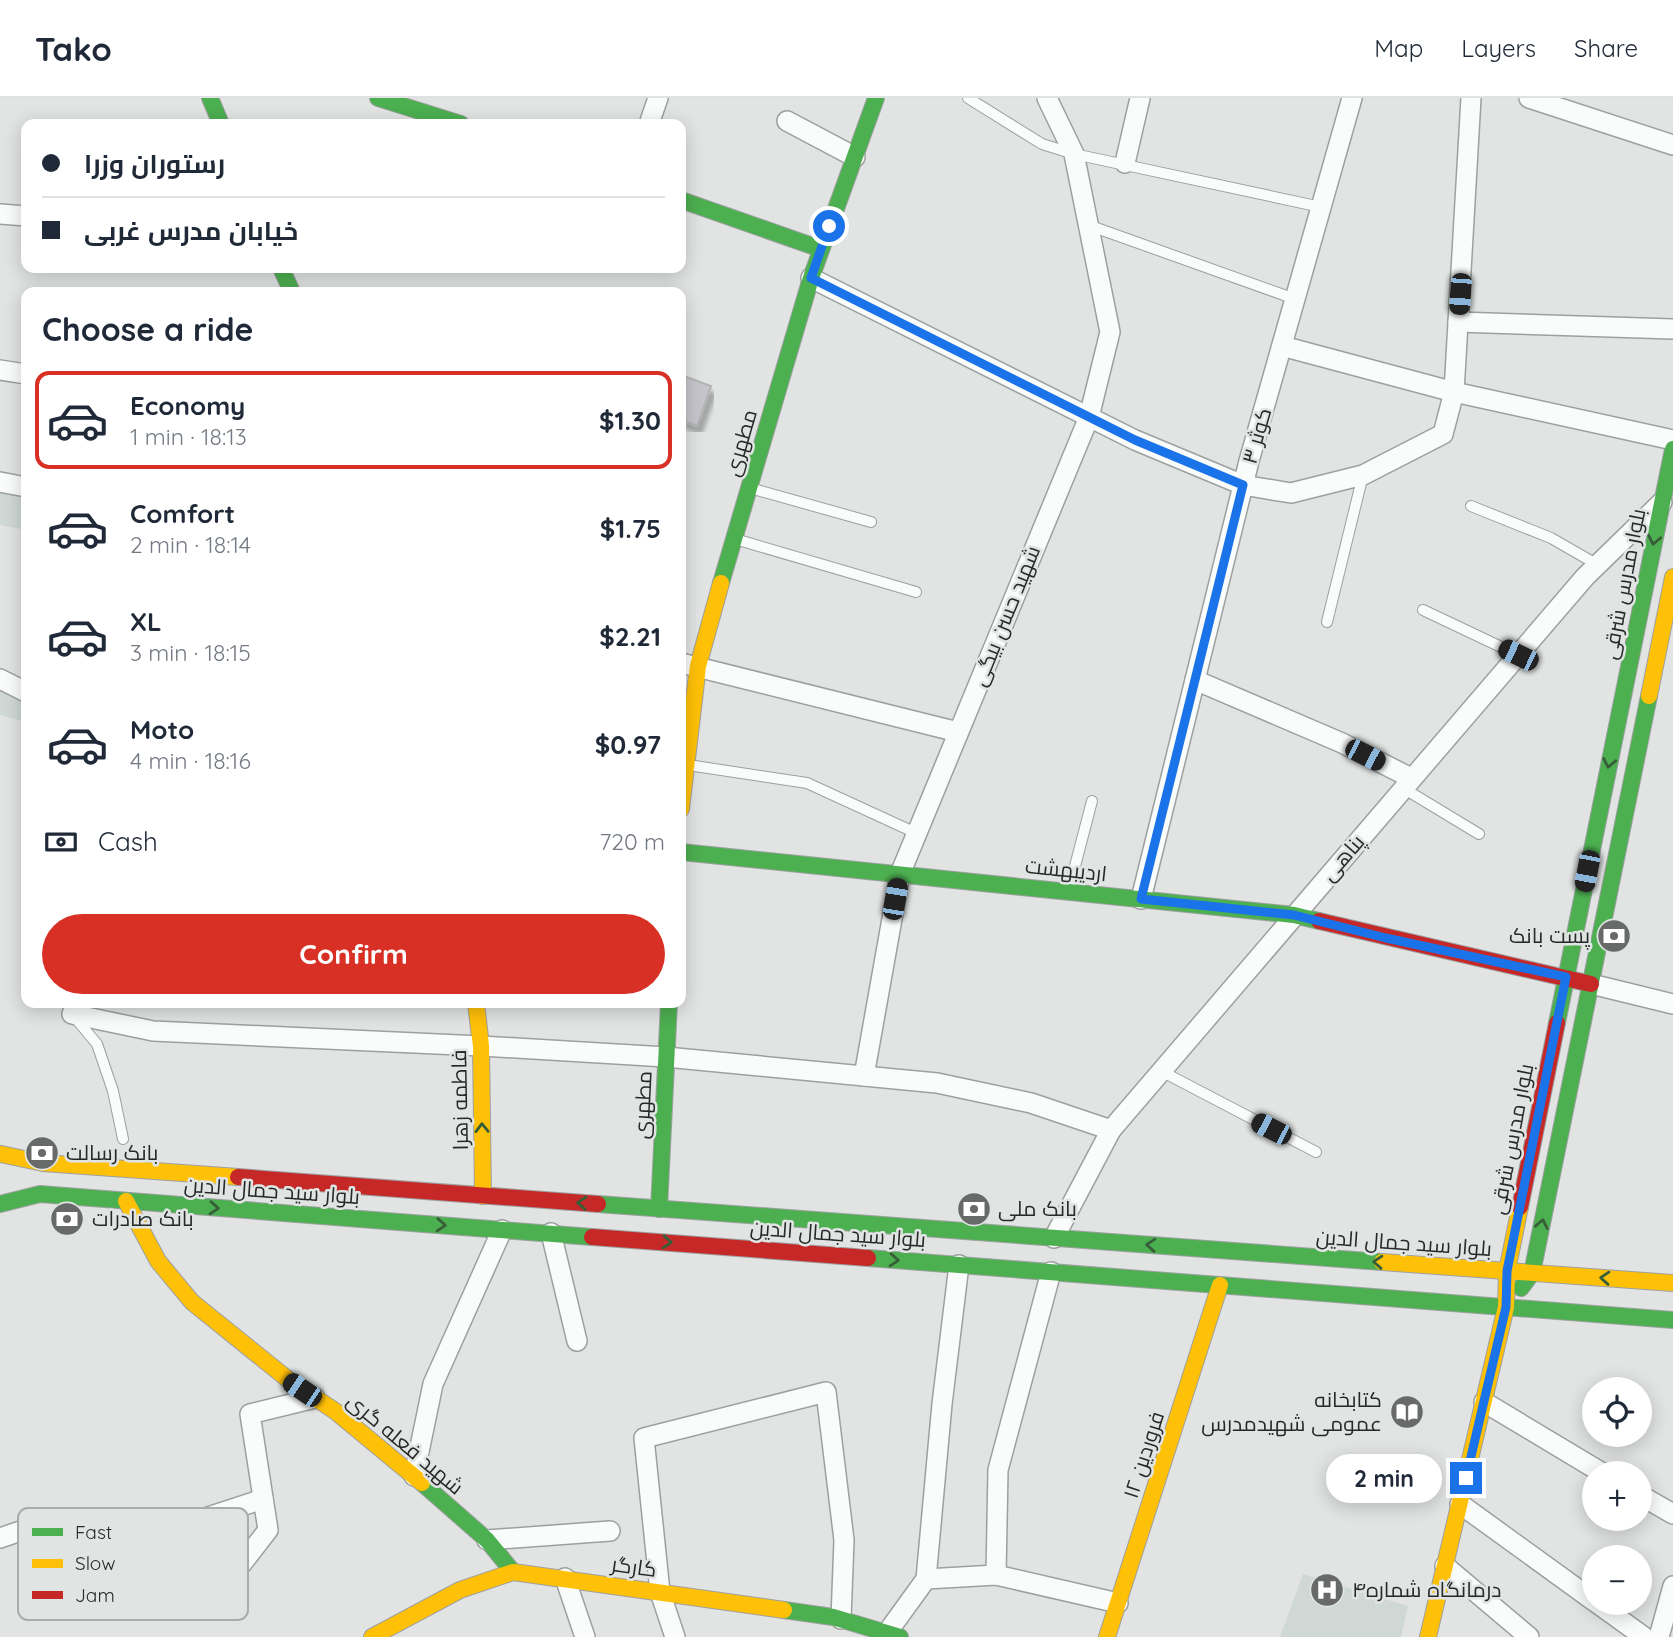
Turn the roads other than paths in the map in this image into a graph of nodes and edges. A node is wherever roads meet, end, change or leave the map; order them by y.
1 (210, 98) edge
2 (378, 98) edge
3 (658, 98) edge
4 (876, 98) edge
5 (968, 98) edge
6 (1046, 98) edge
7 (1140, 98) edge
8 (1352, 98) edge
9 (1471, 98) edge
10 (1529, 98) edge
11 (219, 119) edge
12 (445, 119) edge
13 (651, 119) edge
14 (787, 121) dead end
15 (1673, 145) edge
16 (1074, 154) junction
17 (855, 157) junction
18 (1125, 163) junction
19 (686, 202) edge
20 (1321, 207) junction
21 (0, 214) edge
22 (21, 216) edge
23 (1088, 225) junction
24 (821, 249) junction
25 (811, 278) junction
26 (1295, 299) junction
27 (1458, 321) junction
28 (1673, 330) edge
29 (1282, 346) junction
30 (0, 370) edge
31 (21, 373) edge
32 (1454, 392) junction
33 (1089, 417) junction
34 (1673, 440) edge
35 (1673, 449) edge
36 (1363, 475) junction
37 (0, 482) edge
38 (1243, 485) junction
39 (21, 486) edge
40 (750, 488) junction
41 (1662, 501) junction
42 (1471, 506) dead end
43 (871, 523) dead end
44 (735, 539) junction
45 (1598, 565) junction
46 (1673, 577) edge
47 (916, 592) dead end
48 (1423, 610) dead end
49 (1327, 622) dead end
50 (1518, 655) junction
51 (690, 665) edge
52 (1663, 674) edge
53 (0, 679) edge
54 (1195, 680) junction
55 (21, 690) edge
56 (958, 732) junction
57 (686, 765) joint
58 (1407, 783) junction
59 (1092, 802) dead end
60 (916, 833) junction
61 (1479, 834) dead end
62 (686, 853) edge
63 (900, 874) junction
64 (1069, 891) junction
65 (1141, 899) junction
66 (1294, 915) junction
67 (1566, 977) junction
68 (1591, 984) junction
69 (1673, 1004) edge
70 (477, 1008) edge
71 (668, 1008) edge
72 (72, 1009) edge
73 (481, 1046) junction
74 (666, 1057) junction
75 (1160, 1071) junction
76 (864, 1076) junction
77 (1111, 1129) junction
78 (123, 1139) dead end
79 (1316, 1152) dead end
80 (1, 1157) edge
81 (483, 1196) junction
82 (1, 1198) edge
83 (126, 1201) junction
84 (659, 1209) junction
85 (502, 1230) junction
86 (551, 1233) junction
87 (1054, 1238) junction
88 (866, 1241) junction
89 (958, 1265) junction
90 (1507, 1271) junction
91 (1051, 1272) junction
92 (1532, 1273) junction
93 (1673, 1283) edge
94 (1220, 1285) junction
95 (1506, 1307) junction
96 (1673, 1320) edge
97 (577, 1340) dead end
98 (315, 1398) junction
99 (1484, 1402) junction
100 (1582, 1461) edge
101 (414, 1476) junction
102 (263, 1499) junction
103 (1652, 1501) edge
104 (1460, 1504) junction
105 (236, 1508) edge
106 (1673, 1514) edge
107 (610, 1531) dead end
108 (18, 1532) edge
109 (0, 1538) edge
110 (487, 1540) junction
111 (248, 1556) edge
112 (1445, 1566) junction
113 (513, 1572) junction
114 (996, 1575) junction
115 (565, 1578) junction
116 (926, 1579) junction
117 (1673, 1586) edge
118 (660, 1592) junction
119 (1582, 1592) edge
120 (1118, 1603) junction
121 (1614, 1615) edge
122 (841, 1619) junction
123 (384, 1634) edge
124 (890, 1636) edge
125 (585, 1637) edge
126 (675, 1637) edge
127 (1107, 1637) edge
128 (1429, 1637) edge
129 (1529, 1637) edge
130 (1644, 1637) edge
131 (1659, 1637) edge

1 - 11 main road
2 - 12 main road
3 - 13 street
4 - 17 main road, مطهری
5 - 16 lane
6 - 16 street, شهید حسن بیگی
7 - 18 street
8 - 20 street, کوثر ۳
9 - 27 street
10 - 15 street
14 - 17 street
16 - 18 lane
16 - 23 street, شهید حسن بیگی
17 - 24 main road, مطهری
18 - 20 lane
19 - 24 main road
20 - 26 street, کوثر ۳
21 - 22 street
23 - 26 lane
23 - 33 street, شهید حسن بیگی
24 - 25 main road, مطهری
25 - 33 street
25 - 40 main road, مطهری
26 - 29 street, کوثر ۳
27 - 28 street
27 - 32 street
29 - 32 street
29 - 38 street, کوثر ۳
30 - 31 street
32 - 34 street
32 - 36 street
33 - 38 street
33 - 56 street, شهید حسن بیگی
35 - 41 main road, بلوار مدرس شرقی
36 - 38 street
36 - 49 lane
37 - 39 street
38 - 54 street, کوثر ۳
40 - 43 lane
40 - 44 main road, مطهری
41 - 45 street, پناهی
41 -> 67 main road, بلوار مدرس شرقی
42 - 45 lane
44 - 47 lane
44 - 51 main road, مطهری
45 - 50 street, پناهی
46 - 52 main road
48 - 50 lane
50 - 58 street, پناهی
51 - 56 street
51 - 57 main road, مطهری
52 - 68 main road
53 - 55 street
54 - 58 street
54 - 65 street, کوثر ۳
56 - 60 street, شهید حسن بیگی
57 - 60 lane
58 - 61 lane
58 - 66 street, پناهی
59 - 64 lane
60 - 63 street, شهید حسن بیگی
62 - 63 main road, اردیبهشت
63 - 64 main road, اردیبهشت
63 - 76 street, شهید حسن بیگی
64 - 65 main road, اردیبهشت
65 - 66 main road, اردیبهشت
66 - 67 main road, اردیبهشت
66 - 75 street, پناهی
67 - 68 main road, اردیبهشت
67 - 90 main road, بلوار مدرس شرقی
68 - 69 street
92 -> 68 main road
70 - 73 main road, فاطمه زهرا
71 - 74 main road, مطهری
72 - 73 street
72 - 78 lane
73 - 74 street
81 -> 73 main road, فاطمه زهرا
74 - 76 street
74 - 84 main road, مطهری
75 - 77 street, پناهی
75 - 79 lane
76 - 77 street
77 - 87 street, پناهی
80 - 81 main road, بلوار سید جمال الدین
84 -> 81 main road, بلوار سید جمال الدین
82 - 83 main road, بلوار سید جمال الدین
83 -> 85 main road, بلوار سید جمال الدین
83 - 98 main road, شهید فعله گری
84 - 88 main road, بلوار سید جمال الدین
85 - 86 main road, بلوار سید جمال الدین
85 - 101 street
86 -> 88 main road, بلوار سید جمال الدین
86 - 97 street
87 - 88 main road, بلوار سید جمال الدین
90 -> 87 main road, بلوار سید جمال الدین
88 -> 89 main road, بلوار سید جمال الدین
89 - 91 main road, بلوار سید جمال الدین
89 - 116 street
90 - 92 main road, بلوار سید جمال الدین
90 - 95 main road, بلوار مدرس شرقی
91 - 94 main road, بلوار سید جمال الدین
91 - 114 street
93 -> 92 main road, بلوار سید جمال الدین
92 - 95 main road
94 - 95 main road, بلوار سید جمال الدین
94 - 120 main road, ۱۲ فروردین
95 - 96 main road, بلوار سید جمال الدین
95 - 99 main road
98 - 101 main road, شهید فعله گری
98 - 102 street
99 - 100 street
99 - 104 main road
101 - 110 main road, شهید فعله گری
102 - 105 street
102 - 111 street
103 - 106 street
104 - 112 main road
104 - 119 street
107 - 110 street
108 - 109 street
110 - 113 main road, شهید فعله گری
112 - 128 main road
112 - 129 street
113 - 115 main road, کارگر
113 - 123 main road, کارگر
114 - 116 street
114 - 120 street
115 - 118 main road, کارگر
115 - 125 street
116 - 124 street
117 - 131 street
118 - 122 main road, کارگر
118 - 122 street
118 - 126 street
120 - 127 main road, ۱۲ فروردین
121 - 130 street
122 - 124 main road, کارگر

